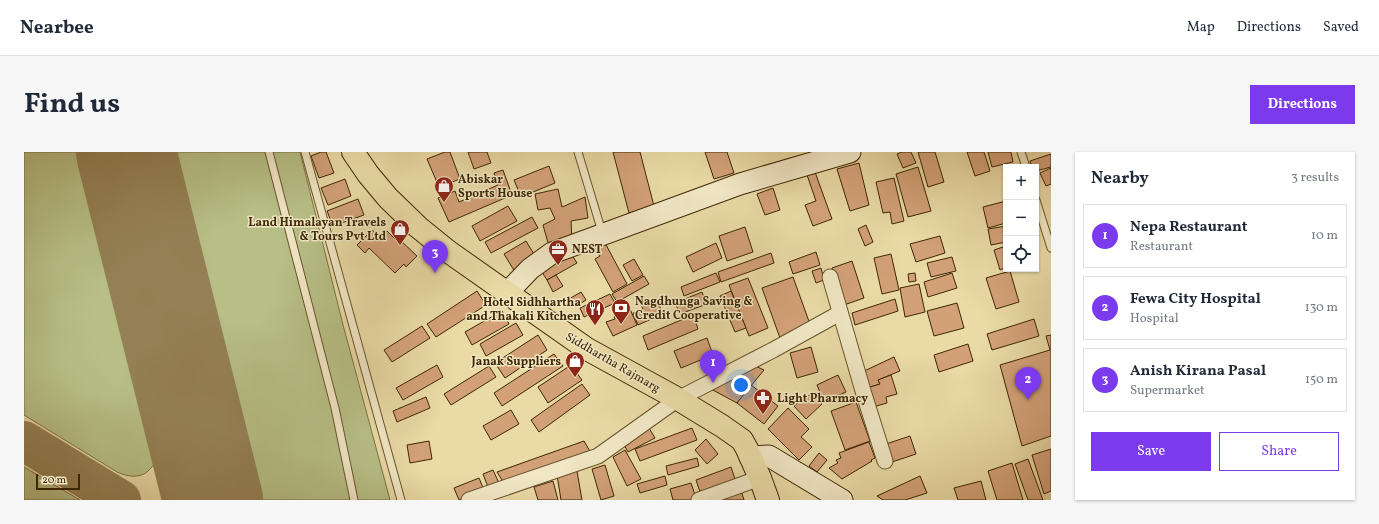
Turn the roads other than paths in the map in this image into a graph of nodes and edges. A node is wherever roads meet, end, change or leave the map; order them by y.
1 (269, 152) edge
2 (305, 152) edge
3 (353, 152) edge
4 (578, 152) edge
5 (850, 152) edge
6 (1021, 152) edge
7 (1025, 164) edge
8 (1039, 210) edge
9 (602, 234) junction
10 (1051, 248) edge
11 (830, 277) dead end
12 (507, 294) junction
13 (840, 313) junction
14 (678, 399) junction
15 (750, 457) junction
16 (885, 461) dead end
17 (760, 478) junction
18 (354, 500) edge
19 (401, 500) edge
20 (469, 500) edge
21 (699, 500) edge
22 (768, 500) edge
23 (842, 500) edge

1 - 18 lane
2 - 19 lane
3 - 12 highway, Siddhartha Rajmarg
4 - 9 lane
5 - 9 main road
6 - 7 lane
8 - 10 lane
9 - 12 main road
11 - 13 street
12 - 14 highway, Siddhartha Rajmarg
13 - 14 street
13 - 16 street
14 - 15 highway, Siddhartha Rajmarg
14 - 20 street
15 - 17 highway, Siddhartha Rajmarg
15 - 23 main road
17 - 21 street
17 - 22 highway, Siddhartha Rajmarg

